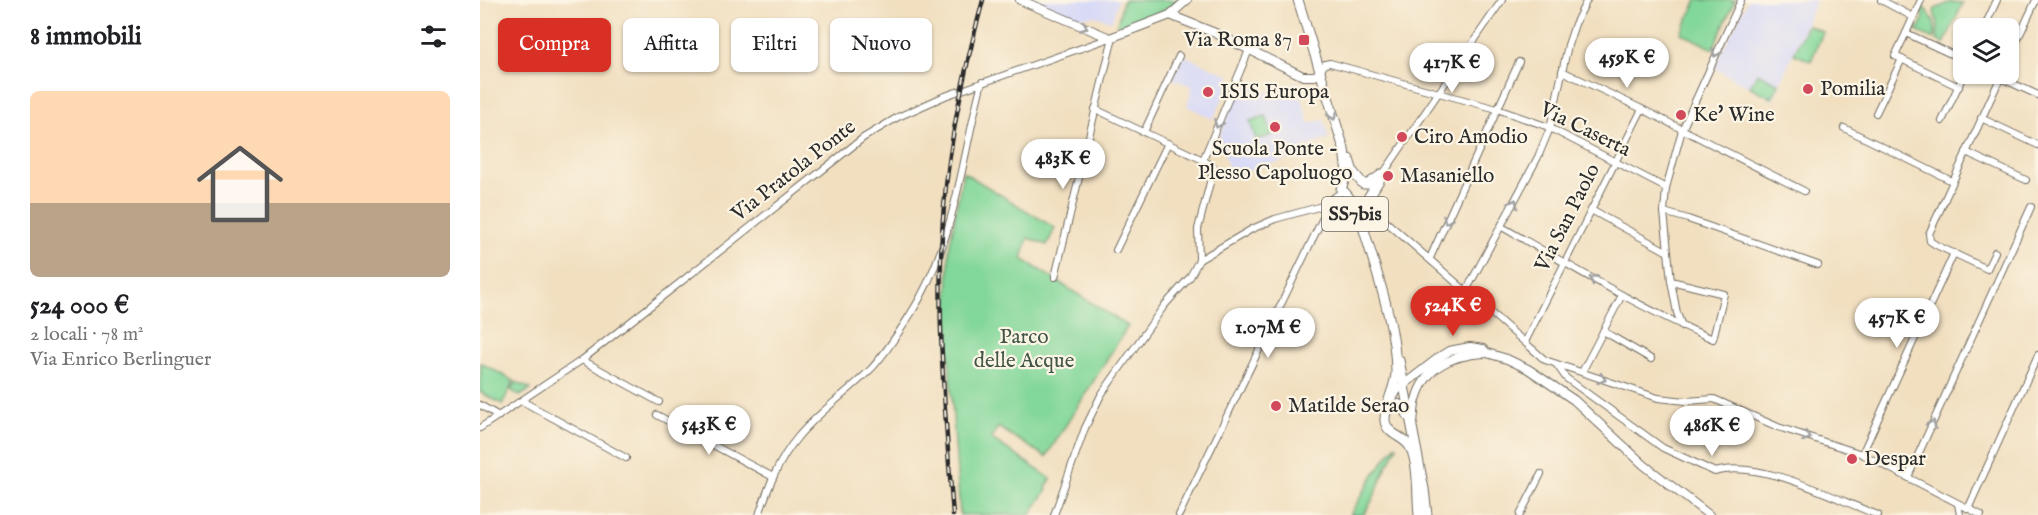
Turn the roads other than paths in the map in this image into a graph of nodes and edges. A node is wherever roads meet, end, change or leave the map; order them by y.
1 (1020, 0) edge
2 (1187, 0) edge
3 (1298, 0) edge
4 (1502, 0) edge
5 (1587, 0) edge
6 (1741, 0) edge
7 (1881, 0) edge
8 (1921, 0) edge
9 (1997, 0) edge
10 (2036, 0) edge
11 (1170, 15) junction
12 (1913, 17) junction
13 (1989, 18) edge
14 (1906, 33) junction
15 (2019, 36) edge
16 (1111, 38) junction
17 (1249, 50) junction
18 (1953, 55) edge
19 (1179, 56) dead end
20 (1902, 59) junction
21 (1519, 62) dead end
22 (1562, 71) junction
23 (1319, 74) junction
24 (982, 82) junction
25 (1960, 84) edge
26 (1997, 84) edge
27 (2018, 84) edge
28 (1959, 87) junction
29 (1438, 92) junction
30 (2038, 95) edge
31 (1497, 109) junction
32 (1642, 109) junction
33 (1095, 110) junction
34 (1876, 113) dead end
35 (1981, 118) junction
36 (1942, 121) dead end
37 (1550, 128) junction
38 (1844, 129) dead end
39 (1682, 130) junction
40 (1144, 132) junction
41 (1168, 144) junction
42 (2038, 145) edge
43 (1344, 149) junction
44 (1966, 152) junction
45 (1203, 160) junction
46 (1615, 162) junction
47 (1383, 174) junction
48 (2026, 180) dead end
49 (1952, 181) junction
50 (1666, 188) junction
51 (1342, 191) junction
52 (1804, 191) dead end
53 (1328, 207) junction
54 (2031, 207) dead end
55 (1591, 210) junction
56 (1664, 212) junction
57 (1370, 213) junction
58 (1362, 223) junction
59 (1502, 227) junction
60 (1116, 250) dead end
61 (1668, 252) junction
62 (1995, 252) dead end
63 (1954, 254) junction
64 (1430, 258) junction
65 (1198, 260) junction
66 (1565, 262) junction
67 (1818, 265) dead end
68 (1987, 269) junction
69 (2000, 275) junction
70 (1055, 277) dead end
71 (1671, 281) junction
72 (1466, 291) junction
73 (1622, 295) junction
74 (1682, 326) junction
75 (1603, 332) junction
76 (1525, 342) junction
77 (1394, 347) junction
78 (1487, 353) junction
79 (2038, 355) edge
80 (1651, 359) dead end
81 (582, 360) junction
82 (1556, 364) junction
83 (1401, 366) junction
84 (1424, 370) junction
85 (1582, 372) junction
86 (1405, 384) junction
87 (522, 401) junction
88 (659, 402) dead end
89 (480, 405) edge
90 (1388, 408) junction
91 (657, 415) dead end
92 (499, 416) junction
93 (1412, 425) junction
94 (480, 428) edge
95 (1862, 454) junction
96 (626, 458) dead end
97 (1541, 474) dead end
98 (773, 477) junction
99 (1908, 477) junction
100 (1958, 504) junction
101 (1968, 509) junction
102 (759, 515) edge
103 (1054, 515) edge
104 (1179, 515) edge
105 (1419, 515) edge
106 (1427, 515) edge
107 (1520, 515) edge
108 (1709, 515) edge
109 (1878, 515) edge
110 (1960, 515) edge
111 (1981, 515) edge

1 -> 16 main road
2 - 11 main road, Via Pratola Ponte
3 - 23 main road, SS7bis
4 - 29 street
5 - 22 street
6 -> 39 street
7 - 12 street
8 - 12 street
9 - 13 street
10 - 15 street
11 - 16 main road, Via Pratola Ponte
11 - 17 main road
12 - 14 street
14 - 18 street
14 - 20 street
16 - 24 street, Via Pratola Ponte
16 - 33 street
17 - 23 main road
17 -> 45 street
19 - 40 street
20 - 28 street
20 - 34 street
21 - 31 street
22 - 32 street
22 - 37 street
23 - 29 street, Via Caserta
23 -> 43 main road, SS7bis
24 - 81 street, Via Pratola Ponte
24 - 98 street
25 - 28 street
26 - 35 street
27 - 30 street
28 - 36 street
29 - 31 street, Via Caserta
29 - 47 street
31 - 37 street, Via Caserta
31 -> 64 street
32 - 39 street
32 - 46 street, Via San Paolo
33 - 40 street
33 - 70 street
35 - 42 street
35 - 44 street
37 - 46 street, Via Caserta
59 -> 37 street
38 - 49 street
39 - 50 street
39 - 52 street
40 - 41 street
41 - 45 street
41 - 60 street
43 - 47 main road, SS7bis
43 - 51 main road, SS7bis
44 - 48 street
44 - 49 street
45 - 65 street
46 - 50 street, Via Caserta
46 - 55 street, Via San Paolo
47 - 57 main road, SS7bis
49 - 63 street
50 - 56 street
51 - 53 street
51 - 58 main road, SS7bis
53 - 65 street
53 - 104 street
54 - 69 street
55 - 61 street
55 - 66 street, Via San Paolo
56 - 61 street
56 - 67 street
57 - 58 main road, SS7bis
57 - 64 street
58 - 77 main road, SS7bis
59 - 66 street
59 - 72 street
61 - 71 street
62 - 68 street
63 - 68 street
63 - 95 street
64 - 72 street
65 - 103 street
73 -> 66 street
66 - 76 street, Via San Paolo
68 - 69 street
99 -> 69 street
71 - 74 street
71 - 74 street
72 - 76 street
73 - 74 street
73 - 75 street
75 - 80 street
75 - 85 street
76 - 82 street
77 - 83 main road, SS7bis
77 - 90 main road, SS7bis
78 - 84 main road
78 - 93 main road
78 - 108 main road
79 - 101 street
81 - 87 street, Via Pratola Ponte
81 - 88 street
82 - 85 street
82 - 109 street
83 - 84 main road
83 - 86 main road, SS7bis
84 - 86 main road
85 -> 95 street
86 - 90 main road
86 - 93 main road, SS7bis
87 - 92 street, Via Pratola Ponte
87 - 96 street
89 - 92 street
90 - 93 main road
90 - 105 main road
91 - 98 street
92 - 94 street, Via Pratola Ponte
93 - 106 main road, SS7bis
95 - 99 street
97 - 107 street
98 - 102 street
99 - 100 street
100 - 101 street
100 - 110 street
101 - 111 street

